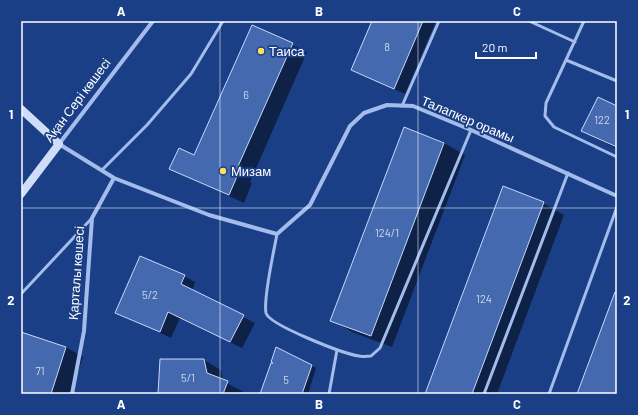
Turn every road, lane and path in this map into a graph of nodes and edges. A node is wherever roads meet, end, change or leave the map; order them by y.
1 (153, 21) edge
2 (223, 21) edge
3 (439, 21) edge
4 (529, 21) edge
5 (584, 21) edge
6 (575, 42) junction
7 (566, 60) junction
8 (617, 81) edge
9 (402, 106) junction
10 (21, 109) edge
11 (471, 130) junction
12 (59, 144) junction
13 (617, 157) edge
14 (102, 170) junction
15 (568, 174) junction
16 (114, 178) junction
17 (21, 194) edge
18 (617, 196) edge
19 (617, 208) edge
20 (92, 218) junction
21 (277, 234) junction
22 (21, 294) edge
23 (337, 350) junction
24 (72, 394) edge
25 (329, 394) edge
26 (484, 394) edge
27 (549, 394) edge

1 - 12 street, Ақан Сері көшесі
2 - 14 lane
3 - 9 lane
4 - 6 lane
5 - 6 lane
6 - 7 lane
7 - 8 lane
7 - 13 lane
9 - 11 street, Талапкер орамы
9 - 21 street, Талапкер орамы
10 - 12 street
11 - 15 street, Талапкер орамы
11 - 23 lane
12 - 14 street
12 - 17 street, Ақан Сері көшесі
14 - 16 street
15 - 18 street, Талапкер орамы
15 - 26 lane
16 - 20 street, Қарталы көшесі
16 - 21 street
19 - 27 lane
20 - 22 lane
20 - 24 street, Қарталы көшесі
21 - 23 lane
23 - 25 lane

